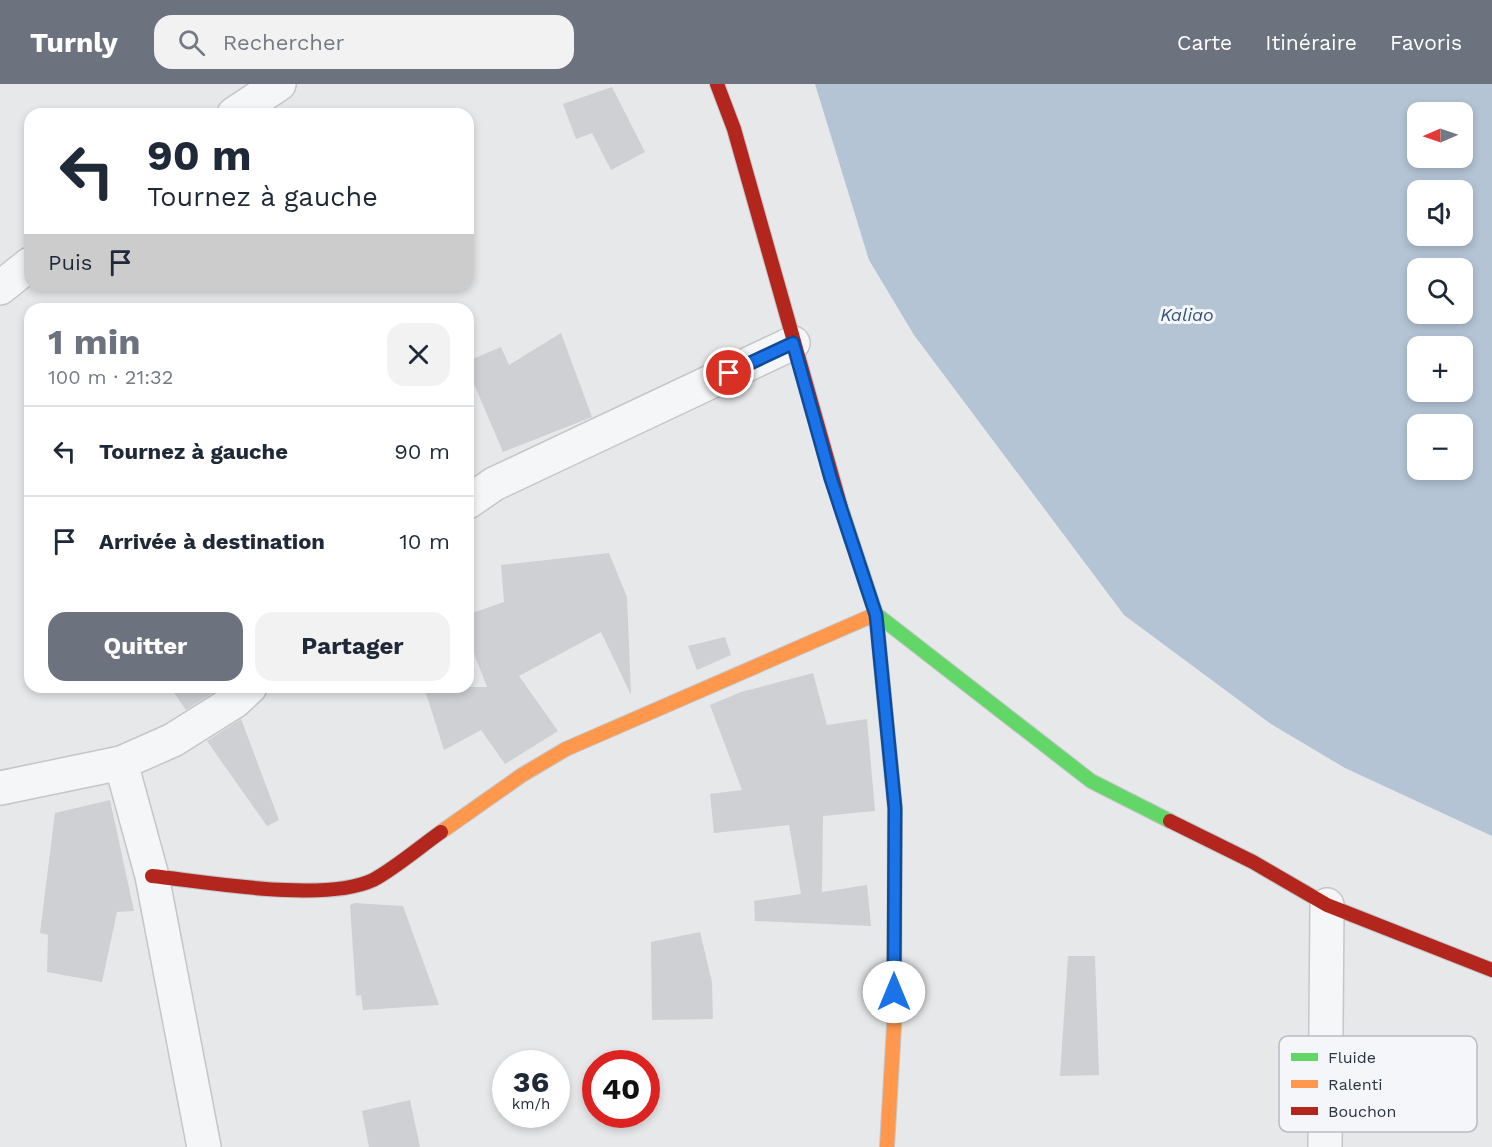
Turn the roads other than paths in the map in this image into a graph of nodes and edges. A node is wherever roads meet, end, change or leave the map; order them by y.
1 (279, 84) edge
2 (717, 84) edge
3 (243, 108) edge
4 (24, 269) edge
5 (0, 288) edge
6 (793, 343) junction
7 (474, 498) edge
8 (876, 615) junction
9 (243, 693) edge
10 (121, 764) junction
11 (0, 788) edge
12 (152, 876) junction
13 (1327, 905) junction
14 (1492, 970) edge
15 (1326, 1036) edge
16 (1325, 1132) edge
17 (204, 1147) edge
18 (887, 1147) edge
19 (1325, 1147) edge

1 - 3 street
2 - 6 street
4 - 5 street
6 - 7 street
6 - 8 street
8 - 12 street
8 - 13 street
8 - 18 street
9 - 10 street
10 - 11 street
10 - 12 street
12 - 17 street
13 - 14 street
13 - 15 street
16 - 19 street

